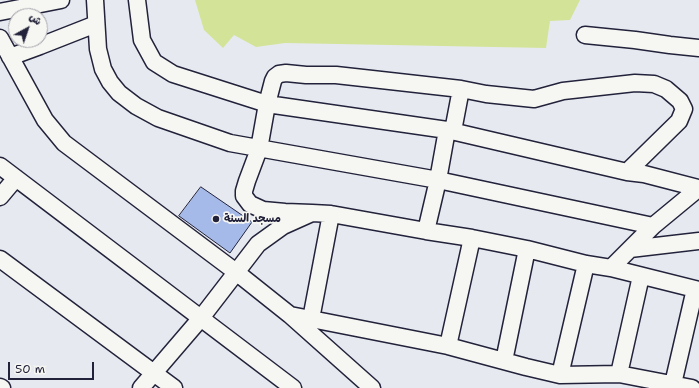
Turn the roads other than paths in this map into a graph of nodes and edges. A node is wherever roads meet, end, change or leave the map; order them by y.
1 (61, 0) edge
2 (95, 0) edge
3 (137, 0) edge
4 (0, 12) edge
5 (96, 24) junction
6 (585, 35) dead end
7 (0, 38) edge
8 (699, 48) edge
9 (10, 57) junction
10 (461, 90) junction
11 (267, 104) junction
12 (450, 131) junction
13 (259, 149) junction
14 (0, 166) edge
15 (626, 172) junction
16 (16, 178) junction
17 (438, 180) junction
18 (699, 193) edge
19 (0, 197) edge
20 (312, 213) junction
21 (331, 214) junction
22 (653, 226) junction
23 (426, 231) junction
24 (472, 238) junction
25 (699, 241) edge
26 (527, 249) junction
27 (630, 249) junction
28 (0, 259) edge
29 (586, 264) junction
30 (611, 268) junction
31 (236, 272) junction
32 (641, 276) junction
33 (697, 289) edge
34 (290, 315) junction
35 (201, 318) junction
36 (311, 319) junction
37 (448, 346) junction
38 (504, 361) junction
39 (154, 373) junction
40 (619, 374) junction
41 (560, 375) junction
42 (673, 384) junction
43 (141, 388) edge
44 (174, 388) edge
45 (293, 388) edge
46 (372, 388) edge
47 (692, 388) edge

1 - 4 street
2 - 5 street
3 - 11 street
5 - 9 street
5 - 13 street
6 - 8 street
7 - 9 street
9 - 31 street
10 - 11 street
10 - 12 street
10 - 15 street
11 - 12 street
11 - 13 street
12 - 15 street
12 - 17 street
13 - 17 street
13 - 20 street
14 - 16 street
15 - 18 street
16 - 19 street
16 - 35 street
17 - 22 street
17 - 23 street
18 - 22 street
20 - 21 street
20 - 31 street
21 - 23 street
21 - 36 street
22 - 27 street
23 - 24 street
24 - 26 street
24 - 37 street
25 - 27 street
26 - 29 street
26 - 38 street
27 - 30 street
28 - 39 street
29 - 30 street
29 - 41 street
30 - 32 street
31 - 34 street
31 - 35 street
32 - 33 street
32 - 40 street
33 - 42 street
34 - 36 street
34 - 46 street
35 - 39 street
35 - 45 street
36 - 37 street
37 - 38 street
38 - 41 street
39 - 43 street
39 - 44 street
40 - 41 street
40 - 42 street
42 - 47 street

